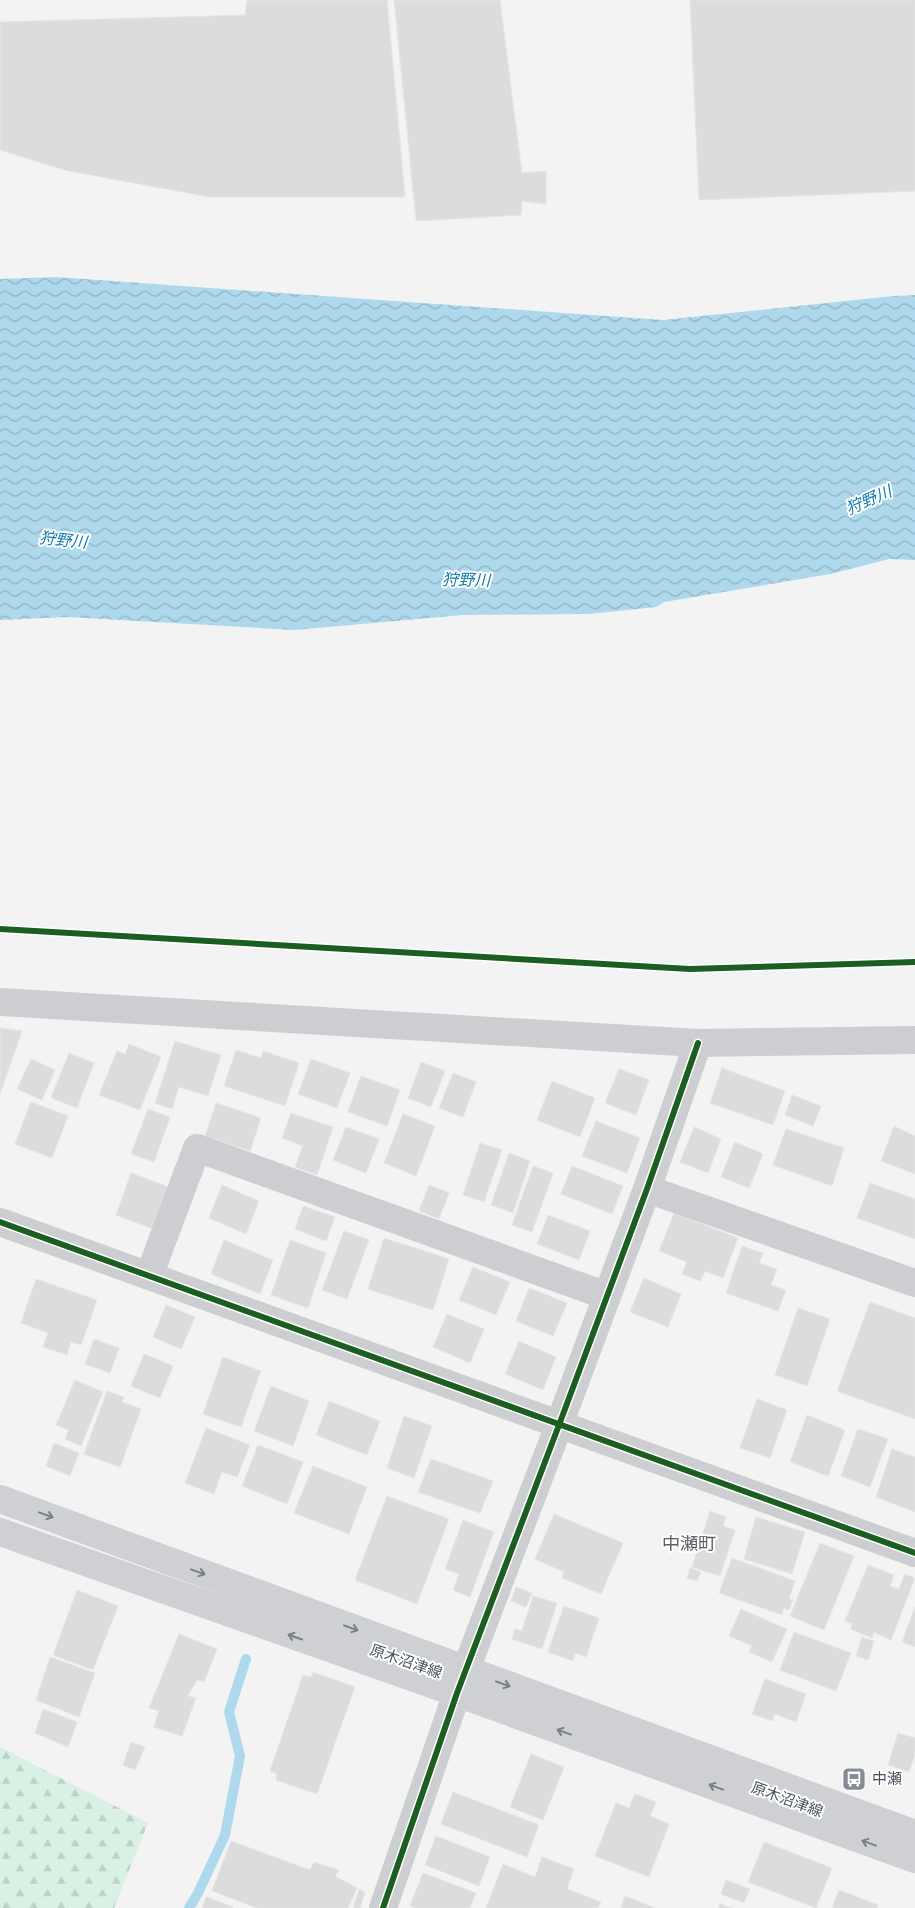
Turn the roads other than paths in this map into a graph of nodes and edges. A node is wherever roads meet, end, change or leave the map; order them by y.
1 (0, 1002) edge
2 (915, 1040) edge
3 (698, 1043) junction
4 (647, 1189) junction
5 (0, 1222) edge
6 (149, 1276) junction
7 (915, 1284) edge
8 (607, 1296) junction
9 (559, 1425) junction
10 (0, 1498) edge
11 (0, 1532) edge
12 (915, 1554) edge
13 (461, 1682) junction
14 (915, 1834) edge
15 (915, 1859) edge
16 (383, 1908) edge

1 - 3 street
2 - 3 street
3 - 4 street
4 - 7 street
4 - 8 street
5 - 6 street
6 - 8 street
6 - 9 street
8 - 9 street
9 - 12 street
9 - 13 street
10 -> 13 main road, 原木沼津線
13 -> 11 main road, 原木沼津線
13 -> 14 main road, 原木沼津線
15 -> 13 main road, 原木沼津線
13 - 16 street

